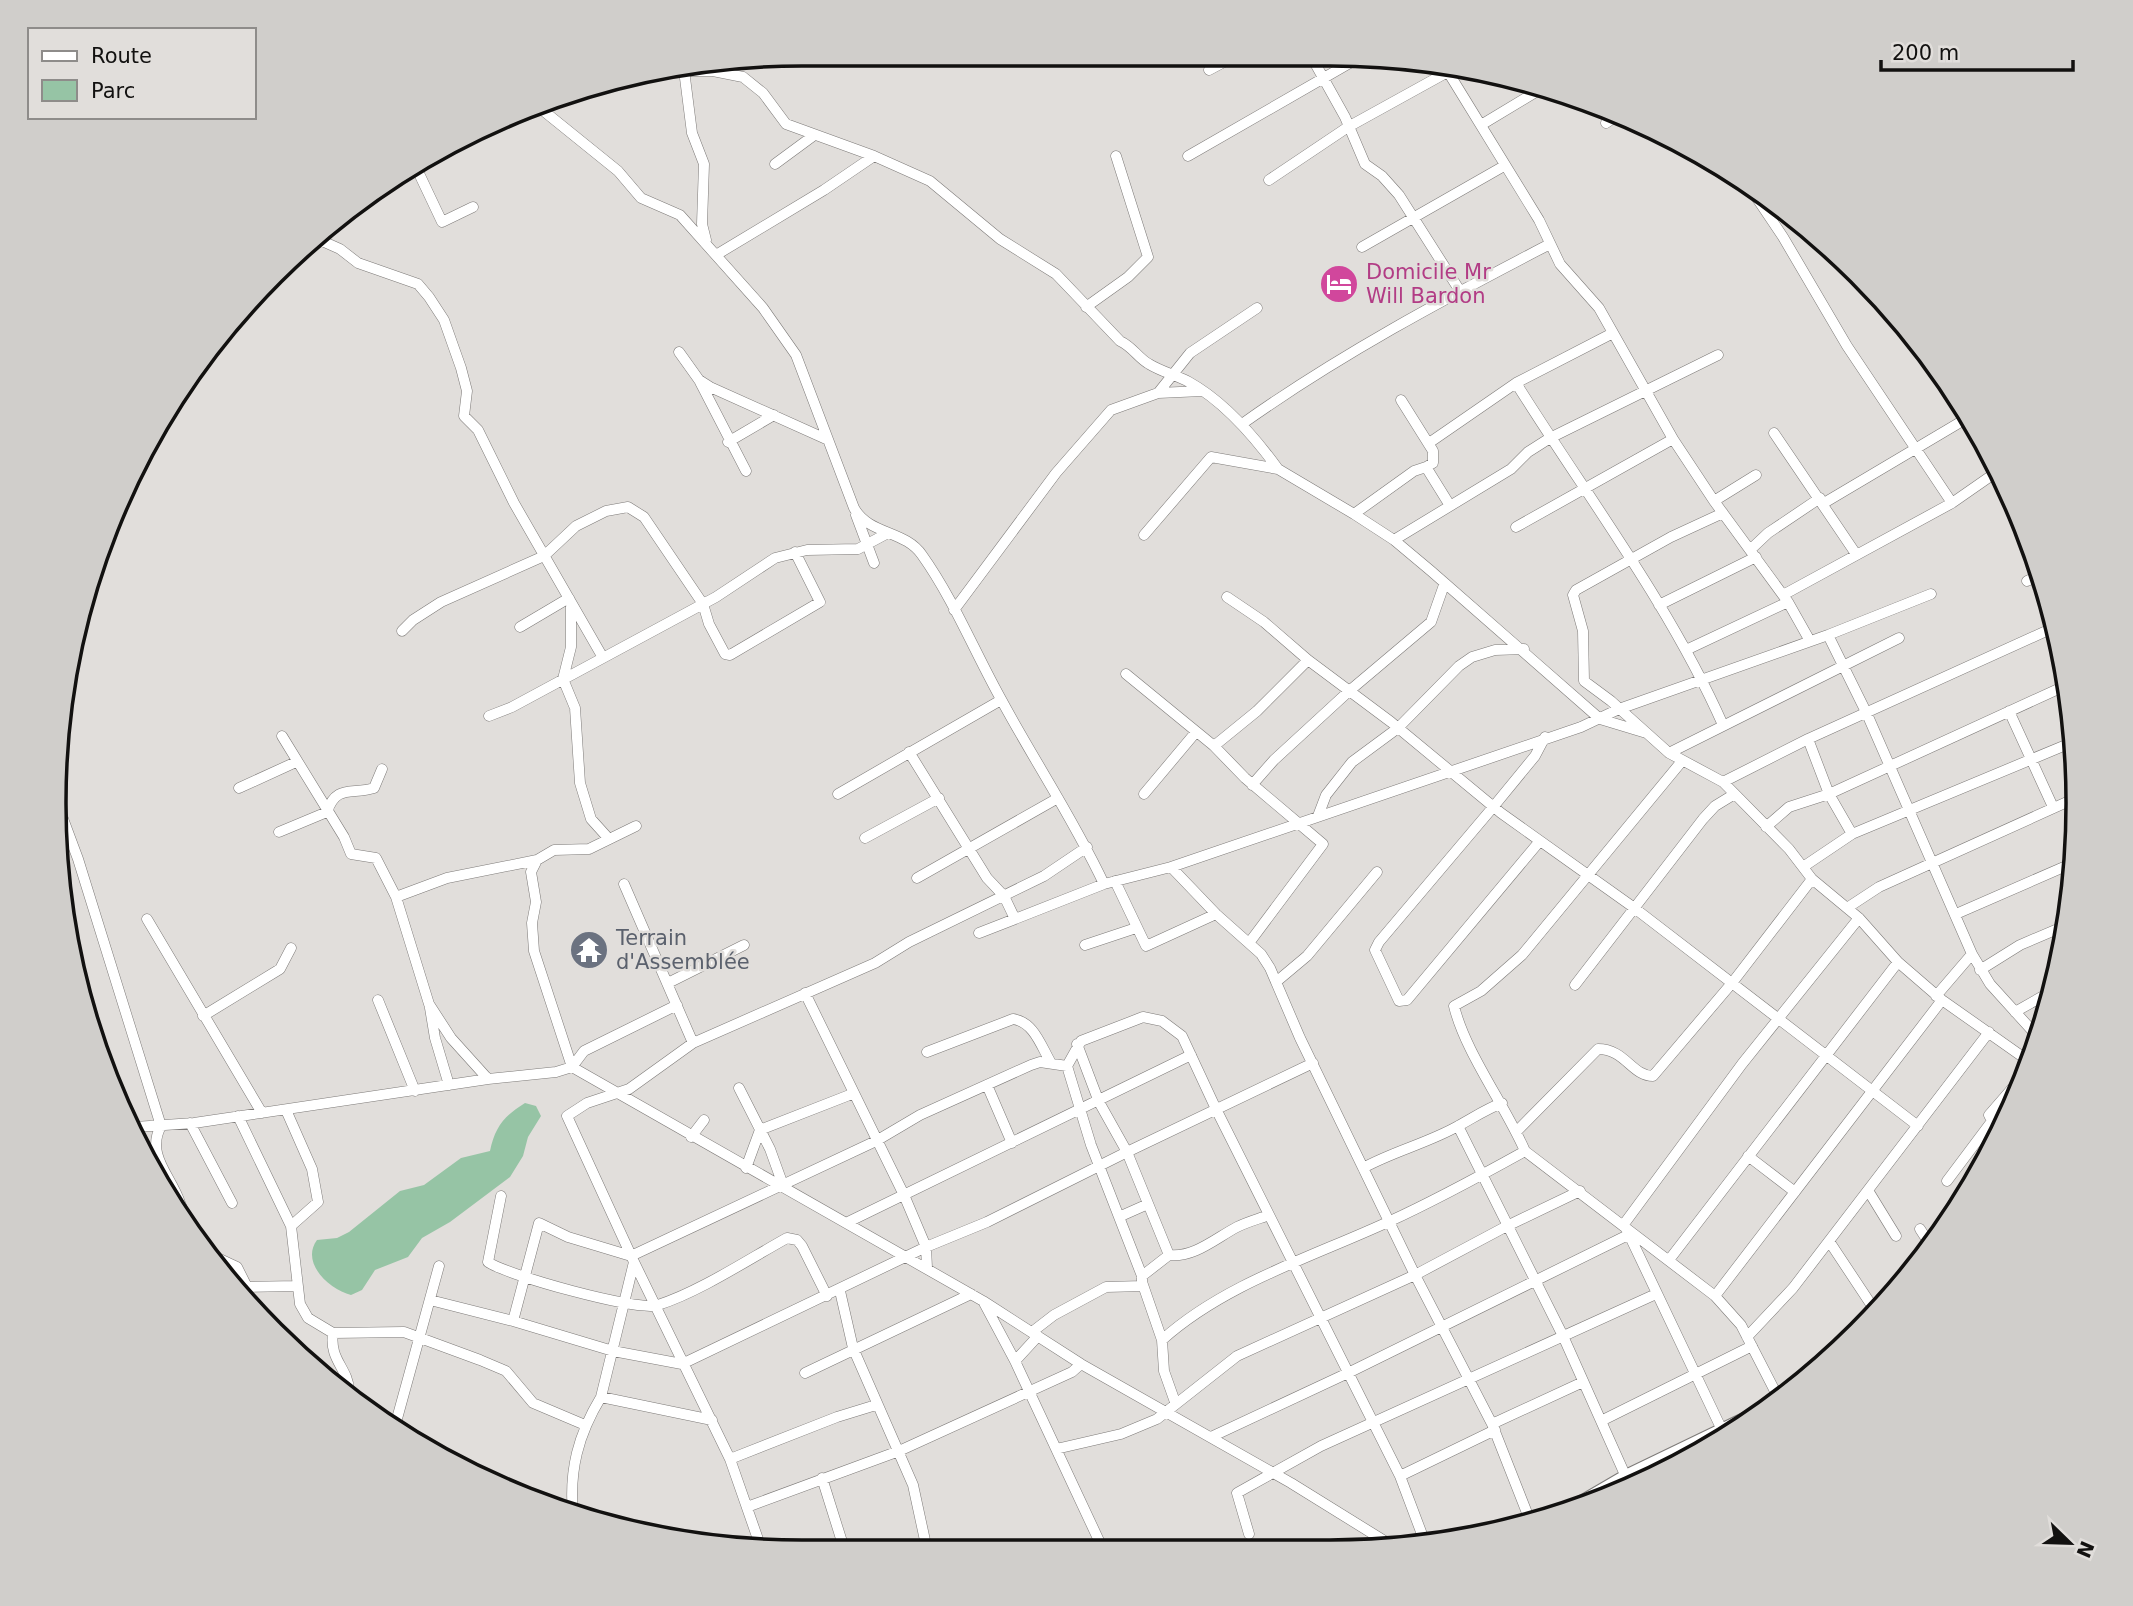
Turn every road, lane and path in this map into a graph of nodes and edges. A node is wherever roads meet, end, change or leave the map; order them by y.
1 (1216, 66) edge
2 (1317, 66) edge
3 (1342, 66) edge
4 (1209, 70) dead end
5 (718, 72) edge
6 (1438, 75) edge
7 (1323, 76) junction
8 (686, 77) edge
9 (1454, 78) edge
10 (1531, 95) edge
11 (547, 113) edge
12 (1481, 125) junction
13 (1348, 127) junction
14 (813, 136) junction
15 (874, 156) junction
16 (1116, 156) dead end
17 (1188, 156) dead end
18 (775, 164) dead end
19 (1504, 166) junction
20 (420, 175) edge
21 (1269, 180) dead end
22 (473, 207) dead end
23 (1764, 209) edge
24 (1412, 217) junction
25 (325, 242) edge
26 (706, 244) junction
27 (1550, 244) junction
28 (1362, 247) dead end
29 (716, 255) junction
30 (1460, 291) junction
31 (1086, 307) junction
32 (1257, 308) dead end
33 (1611, 334) junction
34 (679, 352) dead end
35 (1718, 355) dead end
36 (1174, 374) junction
37 (699, 380) junction
38 (1516, 383) junction
39 (1645, 390) junction
40 (1202, 391) junction
41 (1158, 393) junction
42 (1401, 400) dead end
43 (774, 415) junction
44 (1960, 422) edge
45 (1242, 424) junction
46 (1774, 433) dead end
47 (1550, 438) junction
48 (826, 439) junction
49 (1674, 439) junction
50 (729, 442) junction
51 (1429, 443) junction
52 (1915, 447) junction
53 (1426, 467) junction
54 (1278, 469) junction
55 (746, 471) dead end
56 (1756, 475) dead end
57 (1991, 476) edge
58 (1585, 491) junction
59 (1822, 501) junction
60 (1714, 502) junction
61 (1952, 503) junction
62 (1449, 505) junction
63 (853, 508) junction
64 (1723, 513) junction
65 (1354, 514) junction
66 (1516, 527) dead end
67 (888, 533) junction
68 (1144, 535) dead end
69 (1394, 540) junction
70 (867, 545) junction
71 (795, 552) junction
72 (1753, 553) junction
73 (1856, 554) junction
74 (544, 556) junction
75 (1629, 561) junction
76 (874, 563) dead end
77 (2031, 579) edge
78 (2027, 581) dead end
79 (1444, 585) junction
80 (1931, 594) dead end
81 (1227, 597) dead end
82 (1785, 598) junction
83 (570, 601) junction
84 (703, 604) junction
85 (1660, 605) junction
86 (954, 610) junction
87 (520, 627) dead end
88 (402, 631) dead end
89 (2046, 631) edge
90 (1828, 635) junction
91 (1899, 638) dead end
92 (1810, 641) junction
93 (1524, 649) junction
94 (1686, 650) junction
95 (603, 656) junction
96 (1308, 660) junction
97 (1843, 668) junction
98 (1126, 674) dead end
99 (1702, 678) junction
100 (564, 679) junction
101 (2057, 689) edge
102 (1596, 691) junction
103 (1348, 692) junction
104 (1001, 700) junction
105 (1584, 703) junction
106 (1619, 709) junction
107 (2009, 710) junction
108 (1867, 714) junction
109 (489, 716) dead end
110 (1600, 719) junction
111 (1723, 725) junction
112 (1581, 727) junction
113 (1398, 728) junction
114 (1196, 732) junction
115 (1644, 732) junction
116 (282, 736) dead end
117 (1545, 737) junction
118 (1808, 738) junction
119 (2064, 745) edge
120 (1214, 746) junction
121 (909, 752) junction
122 (1669, 753) junction
123 (2031, 758) junction
124 (1682, 761) junction
125 (296, 762) junction
126 (1889, 767) junction
127 (382, 769) dead end
128 (1451, 771) junction
129 (1723, 782) junction
130 (1252, 785) junction
131 (239, 788) dead end
132 (838, 794) dead end
133 (1144, 794) dead end
134 (1829, 794) junction
135 (1733, 795) junction
136 (939, 798) junction
137 (1058, 798) junction
138 (2066, 802) edge
139 (1494, 806) junction
140 (2053, 807) junction
141 (1910, 811) junction
142 (327, 812) junction
143 (1318, 816) junction
144 (1301, 823) junction
145 (636, 827) dead end
146 (1766, 827) junction
147 (67, 830) edge
148 (279, 832) dead end
149 (1852, 834) junction
150 (864, 838) dead end
151 (609, 839) junction
152 (1539, 842) junction
153 (1087, 847) junction
154 (970, 848) junction
155 (537, 860) junction
156 (1933, 866) junction
157 (1171, 867) junction
158 (1802, 867) junction
159 (2063, 867) edge
160 (1377, 872) dead end
161 (1589, 877) junction
162 (917, 878) dead end
163 (1812, 879) junction
164 (1110, 882) junction
165 (624, 884) dead end
166 (1004, 896) junction
167 (396, 897) junction
168 (1633, 907) junction
169 (1847, 908) junction
170 (1216, 914) junction
171 (1956, 914) junction
172 (1859, 918) junction
173 (147, 919) dead end
174 (1016, 919) junction
175 (1136, 928) junction
176 (2055, 930) edge
177 (979, 933) dead end
178 (1249, 943) junction
179 (744, 945) dead end
180 (1085, 945) dead end
181 (291, 948) dead end
182 (1972, 954) junction
183 (1898, 962) junction
184 (1980, 970) junction
185 (1276, 982) junction
186 (667, 983) junction
187 (1732, 983) junction
188 (1575, 985) dead end
189 (805, 993) junction
190 (1939, 998) junction
191 (2040, 998) edge
192 (377, 1000) dead end
193 (677, 1005) junction
194 (2015, 1012) junction
195 (203, 1016) junction
196 (1779, 1018) junction
197 (437, 1026) junction
198 (2030, 1029) edge
199 (1989, 1032) junction
200 (694, 1043) junction
201 (1077, 1044) junction
202 (927, 1052) dead end
203 (1191, 1055) junction
204 (1826, 1055) junction
205 (2021, 1056) edge
206 (1051, 1063) junction
207 (1313, 1063) junction
208 (1067, 1066) junction
209 (572, 1067) junction
210 (488, 1079) junction
211 (449, 1085) junction
212 (987, 1085) junction
213 (739, 1088) dead end
214 (415, 1091) junction
215 (1872, 1093) junction
216 (616, 1094) junction
217 (852, 1094) junction
218 (249, 1096) junction
219 (2005, 1096) edge
220 (1099, 1102) junction
221 (1502, 1103) junction
222 (1216, 1109) junction
223 (286, 1110) junction
224 (1080, 1111) junction
225 (262, 1113) junction
226 (240, 1115) junction
227 (704, 1120) dead end
228 (1992, 1121) joint
229 (190, 1124) junction
230 (161, 1126) junction
231 (1458, 1126) junction
232 (1918, 1126) junction
233 (141, 1127) edge
234 (760, 1130) junction
235 (1516, 1132) junction
236 (691, 1137) junction
237 (876, 1142) junction
238 (1012, 1143) junction
239 (1525, 1151) junction
240 (1127, 1152) junction
241 (1748, 1156) junction
242 (161, 1164) edge
243 (1101, 1165) junction
244 (746, 1168) junction
245 (1363, 1168) junction
246 (1484, 1174) junction
247 (1947, 1181) dead end
248 (783, 1185) junction
249 (1580, 1191) junction
250 (1795, 1192) junction
251 (1868, 1192) junction
252 (904, 1195) junction
253 (501, 1196) dead end
254 (232, 1203) dead end
255 (1148, 1205) junction
256 (1269, 1215) junction
257 (1121, 1216) junction
258 (1389, 1222) junction
259 (846, 1223) junction
260 (291, 1226) junction
261 (1507, 1226) junction
262 (1627, 1229) junction
263 (1920, 1229) dead end
264 (1896, 1236) dead end
265 (1925, 1236) edge
266 (1829, 1241) junction
267 (926, 1247) junction
268 (1169, 1255) junction
269 (906, 1258) junction
270 (632, 1259) junction
271 (1670, 1260) junction
272 (229, 1263) edge
273 (1293, 1263) junction
274 (439, 1266) dead end
275 (927, 1268) junction
276 (1415, 1275) junction
277 (526, 1278) junction
278 (1143, 1281) junction
279 (1533, 1282) junction
280 (246, 1286) edge
281 (298, 1286) junction
282 (247, 1287) edge
283 (840, 1291) junction
284 (971, 1294) junction
285 (1656, 1294) junction
286 (827, 1296) junction
287 (1715, 1296) junction
288 (430, 1300) junction
289 (983, 1301) junction
290 (623, 1302) junction
291 (1870, 1303) edge
292 (656, 1306) junction
293 (1320, 1318) junction
294 (513, 1321) junction
295 (1443, 1325) junction
296 (332, 1334) junction
297 (1035, 1334) junction
298 (1563, 1336) junction
299 (419, 1338) junction
300 (1162, 1340) junction
301 (1750, 1341) junction
302 (853, 1348) junction
303 (613, 1351) junction
304 (1015, 1361) junction
305 (682, 1364) junction
306 (1081, 1364) junction
307 (805, 1373) dead end
308 (1348, 1373) junction
309 (1694, 1373) junction
310 (1468, 1377) junction
311 (347, 1381) edge
312 (1583, 1382) junction
313 (1774, 1390) edge
314 (1027, 1392) junction
315 (601, 1397) junction
316 (1175, 1402) junction
317 (876, 1405) junction
318 (1164, 1413) junction
319 (397, 1417) edge
320 (712, 1420) junction
321 (1601, 1421) junction
322 (1374, 1423) junction
323 (585, 1425) junction
324 (1494, 1427) junction
325 (1720, 1427) edge
326 (1211, 1437) junction
327 (1685, 1448) edge
328 (1056, 1449) junction
329 (899, 1451) junction
330 (730, 1459) junction
331 (1273, 1473) junction
332 (1400, 1476) junction
333 (1626, 1477) joint
334 (822, 1478) junction
335 (573, 1502) edge
336 (747, 1507) junction
337 (1527, 1512) edge
338 (1422, 1533) edge
339 (1249, 1534) dead end
340 (758, 1538) edge
341 (1379, 1538) edge
342 (841, 1540) edge
343 (925, 1540) edge
344 (1099, 1540) edge

1 - 4 street
2 - 7 street
3 - 7 street
5 - 14 street
6 - 13 street
7 - 13 street
7 - 17 street
8 - 26 street
9 - 12 street
10 - 12 street
11 - 26 street
12 - 19 street
13 - 21 street
13 - 24 street
14 - 15 street
14 - 18 street
15 - 29 street
15 - 31 street
16 - 31 street
19 - 24 street
19 - 27 street
20 - 22 street
23 - 52 street
24 - 28 street
24 - 30 street
25 - 74 street
26 - 29 street
27 - 30 street
27 - 33 street
29 - 48 street
30 - 45 street
31 - 36 street
32 - 36 street
33 - 38 street
33 - 39 street
34 - 37 street
35 - 39 street
36 - 40 street
36 - 41 street
37 - 43 street
37 - 50 street
38 - 47 street
38 - 51 street
39 - 47 street
39 - 49 street
40 - 41 street
40 - 45 street
41 - 86 street
42 - 51 street
43 - 48 street
43 - 50 street
44 - 52 street
45 - 54 street
46 - 59 street
47 - 58 street
47 - 62 street
48 - 63 street
49 - 58 street
49 - 60 street
50 - 55 street
51 - 53 street
52 - 59 street
52 - 61 street
53 - 62 street
53 - 65 street
54 - 65 street
54 - 68 street
56 - 60 street
57 - 61 street
58 - 66 street
58 - 75 street
59 - 72 street
59 - 73 street
60 - 64 street
61 - 73 street
62 - 69 street
63 - 67 street
63 - 70 street
64 - 72 street
64 - 75 street
65 - 69 street
67 - 70 street
67 - 86 street
69 - 79 street
70 - 71 street
70 - 76 street
71 - 84 street
71 - 84 street
72 - 82 street
72 - 85 street
73 - 82 street
74 - 83 street
74 - 84 street
74 - 88 street
75 - 85 street
75 - 102 street
77 - 78 street
79 - 93 street
79 - 103 street
80 - 90 street
81 - 96 street
82 - 92 street
82 - 94 street
83 - 87 street
83 - 95 street
83 - 100 street
84 - 95 street
85 - 94 street
86 - 104 street
89 - 108 street
90 - 92 street
90 - 97 street
91 - 97 street
92 - 99 street
93 - 105 street
93 - 113 street
94 - 99 street
95 - 100 street
96 - 103 street
96 - 120 street
97 - 108 street
97 - 111 street
98 - 114 street
99 - 106 street
99 - 111 street
100 - 109 street
100 - 151 street
101 - 107 street
102 - 105 street
102 - 106 street
103 - 113 street
103 - 130 street
104 - 121 street
104 - 137 street
105 - 110 street
105 - 112 street
106 - 110 street
106 - 115 street
107 - 123 street
107 - 126 street
108 - 118 street
108 - 126 street
110 - 112 street
110 - 115 street
111 - 122 street
112 - 117 street
113 - 128 street
113 - 143 street
114 - 120 street
114 - 133 street
115 - 122 street
116 - 125 street
117 - 128 street
117 - 139 street
118 - 129 street
118 - 134 street
119 - 123 street
120 - 130 street
121 - 132 street
121 - 136 street
122 - 124 street
123 - 140 street
123 - 141 street
124 - 129 street
124 - 161 street
125 - 131 street
125 - 142 street
126 - 134 street
126 - 141 street
127 - 142 street
128 - 139 street
128 - 143 street
129 - 135 street
130 - 144 street
134 - 146 street
134 - 149 street
135 - 146 street
135 - 168 street
136 - 150 street
136 - 154 street
137 - 153 street
137 - 154 street
138 - 140 street
139 - 152 street
139 - 152 street
140 - 156 street
141 - 149 street
141 - 156 street
142 - 148 street
142 - 167 street
143 - 144 street
144 - 157 street
144 - 178 street
145 - 151 street
146 - 158 street
147 - 230 street
149 - 158 street
151 - 155 street
152 - 161 street
153 - 164 street
153 - 166 street
154 - 162 street
154 - 166 street
155 - 167 street
155 - 209 street
156 - 169 street
156 - 171 street
157 - 164 street
157 - 170 street
158 - 163 street
159 - 171 street
160 - 185 street
161 - 168 street
161 - 221 street
163 - 169 street
163 - 187 street
164 - 174 street
164 - 175 street
165 - 186 street
166 - 174 street
166 - 189 street
167 - 197 street
168 - 187 street
168 - 188 street
169 - 172 street
170 - 175 street
170 - 178 street
171 - 182 street
172 - 183 street
172 - 196 street
173 - 195 street
174 - 177 street
175 - 180 street
176 - 184 street
178 - 185 street
179 - 186 street
181 - 195 street
182 - 184 street
182 - 190 street
183 - 190 street
183 - 204 street
184 - 194 street
185 - 207 street
186 - 193 street
187 - 196 street
187 - 235 street
189 - 200 street
189 - 217 street
190 - 199 street
190 - 215 street
191 - 194 street
192 - 214 street
193 - 200 street
193 - 209 street
194 - 198 street
195 - 218 street
196 - 204 street
196 - 262 street
197 - 210 street
197 - 211 street
199 - 205 street
199 - 232 street
200 - 216 street
201 - 203 street
201 - 208 street
201 - 220 street
202 - 206 street
203 - 220 street
203 - 222 street
204 - 215 street
204 - 241 street
206 - 208 street
206 - 212 street
207 - 222 street
207 - 245 street
208 - 224 street
209 - 210 street
209 - 216 street
210 - 211 street
211 - 214 street
212 - 237 street
212 - 238 street
213 - 234 street
214 - 223 street
215 - 232 street
215 - 250 street
216 - 236 street
216 - 270 street
217 - 234 street
217 - 237 street
218 - 225 street
218 - 226 street
219 - 228 street
220 - 224 street
220 - 240 street
221 - 231 street
221 - 235 street
222 - 240 street
222 - 256 street
223 - 225 street
223 - 260 street
224 - 238 street
224 - 243 street
225 - 226 street
226 - 229 street
226 - 260 street
227 - 236 street
228 - 247 street
229 - 230 street
229 - 254 street
230 - 233 street
230 - 242 street
231 - 245 street
231 - 246 street
232 - 251 street
234 - 244 street
234 - 248 street
235 - 239 street
236 - 244 street
237 - 248 street
237 - 252 street
238 - 252 street
239 - 246 street
239 - 249 street
240 - 243 street
240 - 255 street
241 - 250 street
241 - 271 street
243 - 257 street
243 - 267 street
244 - 248 street
245 - 258 street
246 - 258 street
246 - 261 street
248 - 259 street
248 - 270 street
249 - 261 street
249 - 262 street
250 - 287 street
251 - 264 street
251 - 266 street
252 - 259 street
252 - 267 street
253 - 277 street
255 - 257 street
255 - 268 street
256 - 268 street
256 - 273 street
257 - 278 street
258 - 273 street
258 - 276 street
259 - 269 street
260 - 281 street
261 - 276 street
261 - 279 street
262 - 271 street
262 - 279 street
262 - 285 street
263 - 265 street
266 - 291 street
266 - 301 street
267 - 269 street
267 - 275 street
268 - 278 street
269 - 275 street
269 - 283 street
270 - 277 street
270 - 290 street
270 - 292 street
271 - 287 street
272 - 280 street
273 - 293 street
273 - 300 street
274 - 288 street
275 - 284 street
276 - 293 street
276 - 295 street
277 - 290 street
277 - 294 street
278 - 297 street
278 - 300 street
279 - 295 street
279 - 298 street
281 - 282 street
281 - 296 street
283 - 286 street
283 - 302 street
284 - 289 street
284 - 302 street
285 - 298 street
285 - 309 street
286 - 292 street
286 - 305 street
287 - 301 street
288 - 294 street
288 - 299 street
289 - 297 street
289 - 304 street
290 - 292 street
290 - 303 street
292 - 305 street
293 - 308 street
293 - 316 street
294 - 303 street
295 - 308 street
295 - 310 street
296 - 299 street
296 - 311 street
297 - 304 street
297 - 306 street
298 - 310 street
298 - 312 street
299 - 319 street
299 - 323 street
300 - 316 street
301 - 309 street
301 - 313 street
302 - 307 street
302 - 317 street
303 - 305 street
303 - 315 street
304 - 314 street
305 - 320 street
306 - 314 street
306 - 318 street
308 - 322 street
308 - 326 street
309 - 321 street
309 - 325 street
310 - 322 street
310 - 324 street
312 - 321 street
312 - 324 street
314 - 328 street
314 - 329 street
315 - 320 street
315 - 323 street
316 - 318 street
317 - 329 street
317 - 330 street
318 - 326 street
318 - 328 street
320 - 330 street
321 - 333 street
322 - 331 street
322 - 332 street
323 - 335 street
324 - 332 street
324 - 337 street
326 - 331 street
327 - 333 highway
328 - 344 street
329 - 334 street
329 - 343 street
330 - 336 street
331 - 339 street
331 - 341 street
332 - 338 street
334 - 336 street
334 - 342 street
336 - 340 street

